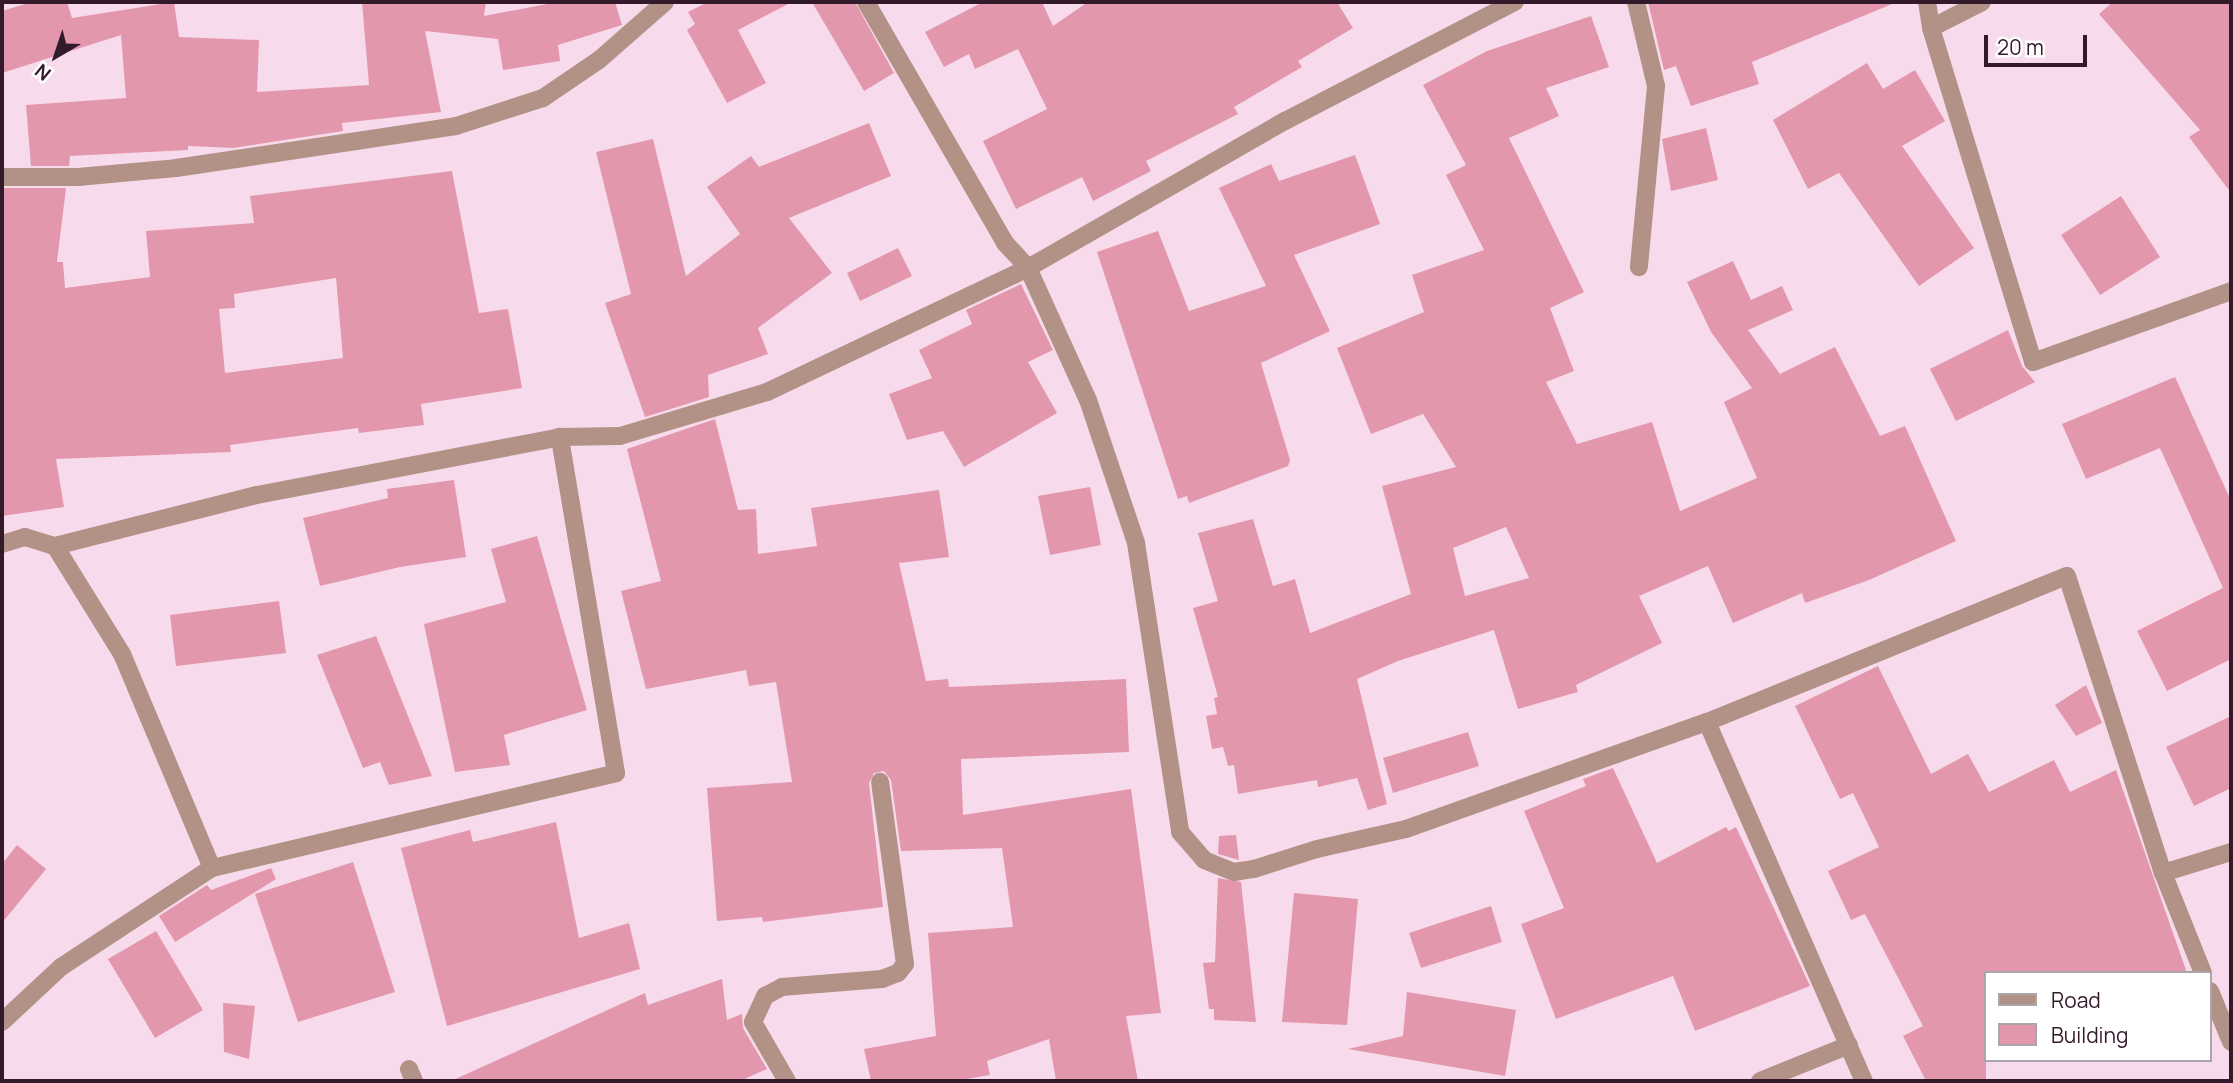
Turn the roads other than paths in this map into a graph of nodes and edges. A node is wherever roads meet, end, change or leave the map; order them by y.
1 (665, 2) edge
2 (866, 2) edge
3 (1513, 2) edge
4 (1636, 2) edge
5 (1927, 2) edge
6 (1982, 2) edge
7 (1931, 28) junction
8 (2, 177) edge
9 (1639, 267) dead end
10 (1028, 268) junction
11 (2231, 290) edge
12 (560, 437) junction
13 (2, 544) edge
14 (55, 546) junction
15 (1707, 722) junction
16 (880, 782) dead end
17 (2231, 852) edge
18 (212, 868) junction
19 (2163, 873) junction
20 (2202, 971) edge
21 (2212, 996) edge
22 (2, 1022) edge
23 (2231, 1042) edge
24 (1849, 1045) junction
25 (787, 1081) edge
26 (1760, 1081) edge
27 (1864, 1081) edge

1 - 8 street
2 - 10 street
3 - 10 street
4 - 9 street
5 - 7 street
6 - 7 street
7 - 11 street
10 - 12 street
10 - 15 street
12 - 14 street
12 - 18 street
13 - 14 street
14 - 18 street
15 - 19 street
15 - 24 street
16 - 25 street
17 - 19 street
18 - 22 street
19 - 20 street
21 - 23 street
24 - 26 street
24 - 27 street

